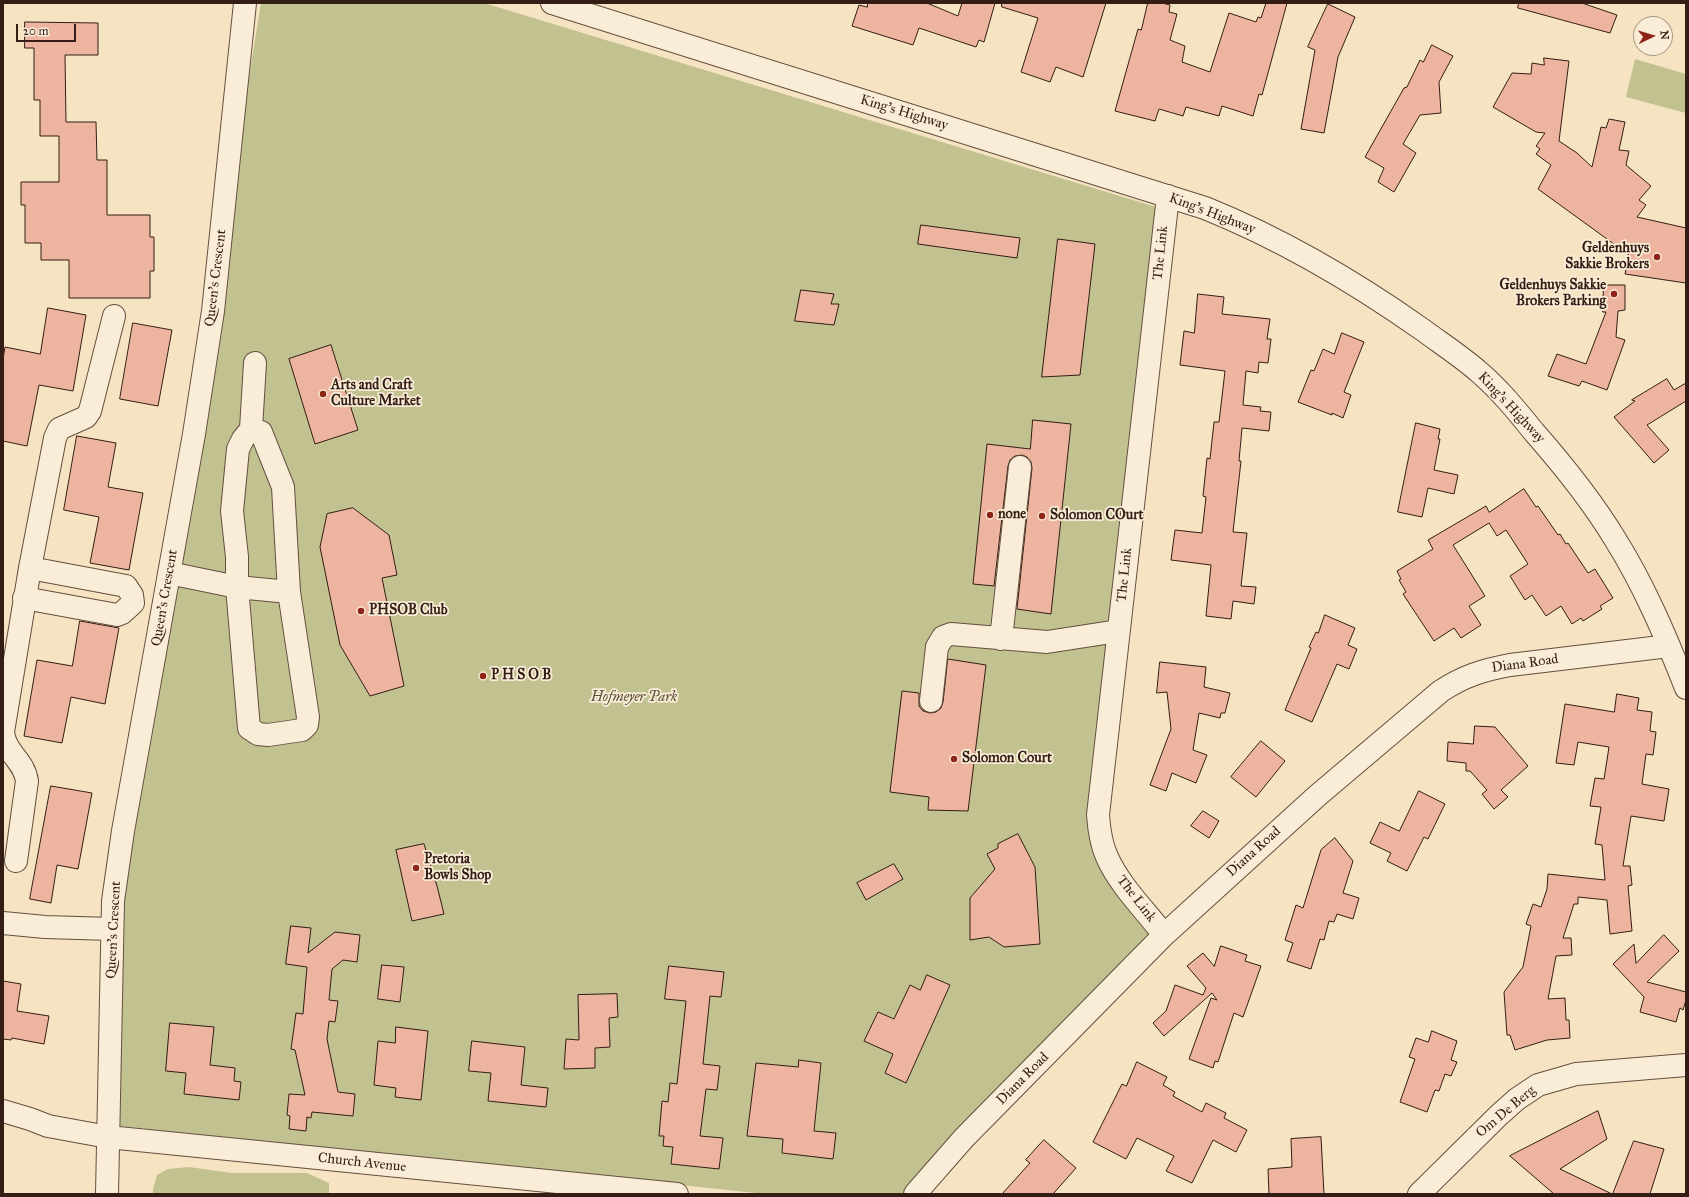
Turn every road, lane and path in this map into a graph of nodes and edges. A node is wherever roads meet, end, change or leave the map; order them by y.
1 (245, 3) edge
2 (552, 3) edge
3 (1168, 196) junction
4 (114, 316) dead end
5 (255, 363) dead end
6 (251, 429) junction
7 (1020, 466) dead end
8 (30, 568) junction
9 (169, 573) junction
10 (237, 587) junction
11 (289, 592) junction
12 (24, 598) junction
13 (133, 603) junction
14 (163, 609) junction
15 (1118, 631) junction
16 (1001, 639) junction
17 (1669, 646) junction
18 (1686, 688) edge
19 (932, 701) dead end
20 (16, 861) dead end
21 (3, 923) edge
22 (112, 929) junction
23 (1164, 935) junction
24 (1686, 1065) edge
25 (3, 1111) edge
26 (3, 1125) edge
27 (48, 1126) junction
28 (108, 1137) junction
29 (107, 1194) edge
30 (677, 1194) edge
31 (915, 1194) edge
32 (1419, 1194) edge

1 - 9 street, Queen's Crescent
2 - 3 street, King's Highway
3 - 15 street, The Link
3 - 17 street, King's Highway
4 - 8 street
5 - 6 street
6 - 10 street
6 - 11 street
7 - 16 street
8 - 12 street
8 - 13 street
9 - 10 street
9 - 14 street, Queen's Crescent
10 - 11 street
10 - 11 street
12 - 13 street
12 - 20 street
13 - 14 street
14 - 22 street, Queen's Crescent
15 - 16 street
15 - 23 street, The Link
16 - 19 street
17 - 18 street, King's Highway
17 - 23 street, Diana Road
21 - 22 street
22 - 28 street, Queen's Crescent
23 - 31 street, Diana Road
24 - 32 street, Om De Berg
25 - 27 street, Church Avenue
26 - 27 street, Church Avenue
27 - 28 street, Church Avenue
28 - 29 street, Queen's Crescent
28 - 30 street, Church Avenue

